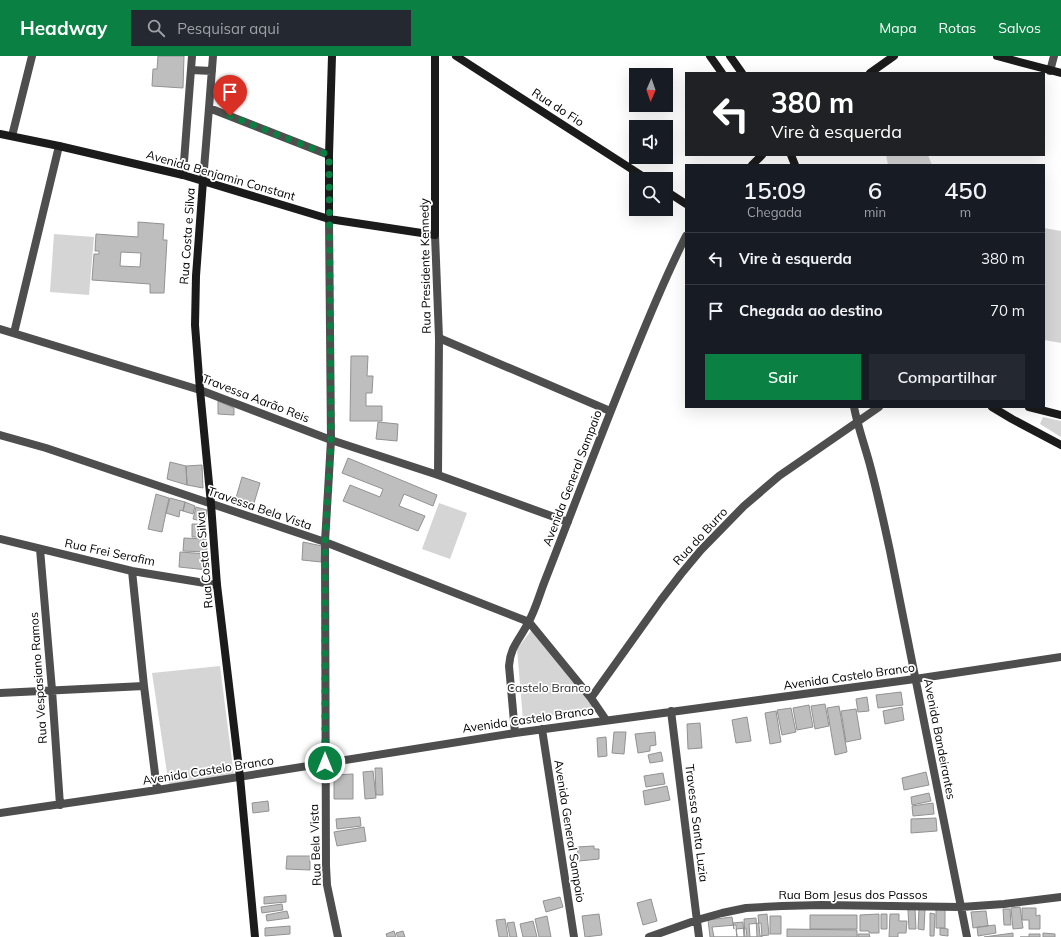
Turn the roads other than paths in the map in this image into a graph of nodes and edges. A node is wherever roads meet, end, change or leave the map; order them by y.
1 (32, 56) edge
2 (192, 56) edge
3 (213, 56) edge
4 (332, 56) edge
5 (435, 56) edge
6 (456, 56) edge
7 (710, 56) edge
8 (730, 56) edge
9 (894, 56) edge
10 (997, 56) edge
11 (1054, 56) edge
12 (192, 70) junction
13 (212, 71) junction
14 (1050, 71) junction
15 (721, 72) edge
16 (741, 72) edge
17 (871, 72) edge
18 (1061, 73) edge
19 (209, 108) junction
20 (0, 134) edge
21 (12, 136) junction
22 (59, 146) junction
23 (329, 155) junction
24 (761, 156) edge
25 (753, 164) edge
26 (636, 172) edge
27 (183, 175) junction
28 (203, 181) junction
29 (673, 196) edge
30 (685, 203) edge
31 (329, 219) junction
32 (435, 235) junction
33 (685, 238) edge
34 (0, 329) edge
35 (14, 333) junction
36 (439, 338) junction
37 (200, 390) junction
38 (854, 408) edge
39 (878, 408) edge
40 (994, 408) edge
41 (1033, 408) edge
42 (610, 411) junction
43 (1061, 415) edge
44 (857, 422) junction
45 (0, 435) edge
46 (331, 440) junction
47 (1061, 445) edge
48 (438, 475) junction
49 (211, 504) junction
50 (568, 522) junction
51 (0, 539) edge
52 (325, 542) junction
53 (40, 549) junction
54 (132, 571) junction
55 (217, 585) junction
56 (529, 622) junction
57 (1061, 657) edge
58 (915, 679) junction
59 (144, 686) junction
60 (52, 690) junction
61 (0, 693) edge
62 (591, 698) junction
63 (672, 711) junction
64 (606, 720) junction
65 (542, 729) junction
66 (515, 732) junction
67 (325, 763) junction
68 (240, 777) junction
69 (156, 790) junction
70 (60, 805) junction
71 (0, 813) edge
72 (1061, 897) edge
73 (962, 907) junction
74 (697, 920) junction
75 (256, 937) edge
76 (338, 937) edge
77 (574, 937) edge
78 (649, 937) edge
79 (699, 937) edge
80 (967, 937) edge

1 - 21 street
2 - 12 street
3 - 13 street, Rua Costa e Silva
4 - 23 street, Rua Bela Vista
5 - 32 street, Rua Presidente Kennedy
6 - 26 street, Rua do Fio
7 - 15 street
8 - 16 street
9 - 17 street
10 - 14 street
11 - 14 street
12 - 13 street
12 - 27 street
13 - 19 street, Rua Costa e Silva
14 - 18 street
19 - 23 street
19 - 28 street, Rua Costa e Silva
20 - 21 street, Avenida Benjamin Constant
21 - 22 street, Avenida Benjamin Constant
22 - 27 street, Avenida Benjamin Constant
22 - 35 street
23 - 31 street, Rua Bela Vista
24 - 25 street
27 - 28 street, Avenida Benjamin Constant
28 - 31 street, Avenida Benjamin Constant
28 - 37 street, Rua Costa e Silva
29 - 30 street
31 - 32 street, Avenida Benjamin Constant
31 - 46 street, Rua Bela Vista
32 - 36 street, Rua Presidente Kennedy
33 - 42 street, Avenida General Sampaio
34 - 35 street, Travessa Aarão Reis
35 - 37 street, Travessa Aarão Reis
36 - 42 street
36 - 48 street, Rua Presidente Kennedy
37 - 46 street, Travessa Aarão Reis
37 - 49 street, Rua Costa e Silva
38 - 44 street, Avenida Bandeirantes
39 - 44 street, Rua do Burro
40 - 47 street
41 - 43 street
42 - 50 street, Avenida General Sampaio
44 - 58 street, Avenida Bandeirantes
44 - 62 street, Rua do Burro
45 - 49 street, Travessa Bela Vista
46 - 48 street, Travessa Aarão Reis
46 - 52 street, Rua Bela Vista
48 - 50 street, Travessa Aarão Reis
49 - 52 street, Travessa Bela Vista
49 - 55 street, Rua Costa e Silva
50 - 56 street, Avenida General Sampaio
51 - 53 street, Rua Frei Serafim
52 - 56 street, Travessa Bela Vista
52 - 67 street, Rua Bela Vista
53 - 54 street, Rua Frei Serafim
53 - 60 street, Rua Vespasiano Ramos
54 - 55 street, Rua Frei Serafim
54 - 59 street
55 - 68 street, Rua Costa e Silva
56 - 62 street, Travessa Bela Vista
56 - 66 street, Avenida General Sampaio
57 - 58 street, Avenida Castelo Branco
58 - 63 street, Avenida Castelo Branco
58 - 73 street, Avenida Bandeirantes
59 - 60 street
59 - 69 street
60 - 61 street
60 - 70 street, Rua Vespasiano Ramos
62 - 64 street
63 - 64 street, Avenida Castelo Branco
63 - 74 street, Travessa Santa Luzia
64 - 65 street, Avenida Castelo Branco
65 - 66 street, Avenida Castelo Branco
65 - 77 street, Avenida General Sampaio
66 - 67 street, Avenida Castelo Branco
67 - 68 street, Avenida Castelo Branco
67 - 76 street, Rua Bela Vista
68 - 69 street, Avenida Castelo Branco
68 - 75 street, Rua Costa e Silva
69 - 70 street, Avenida Castelo Branco
70 - 71 street, Avenida Castelo Branco
72 - 73 street, Rua Bom Jesus dos Passos
73 - 74 street, Rua Bom Jesus dos Passos
73 - 80 street, Avenida Bandeirantes
74 - 78 street, Rua Bom Jesus dos Passos
74 - 79 street, Travessa Santa Luzia

